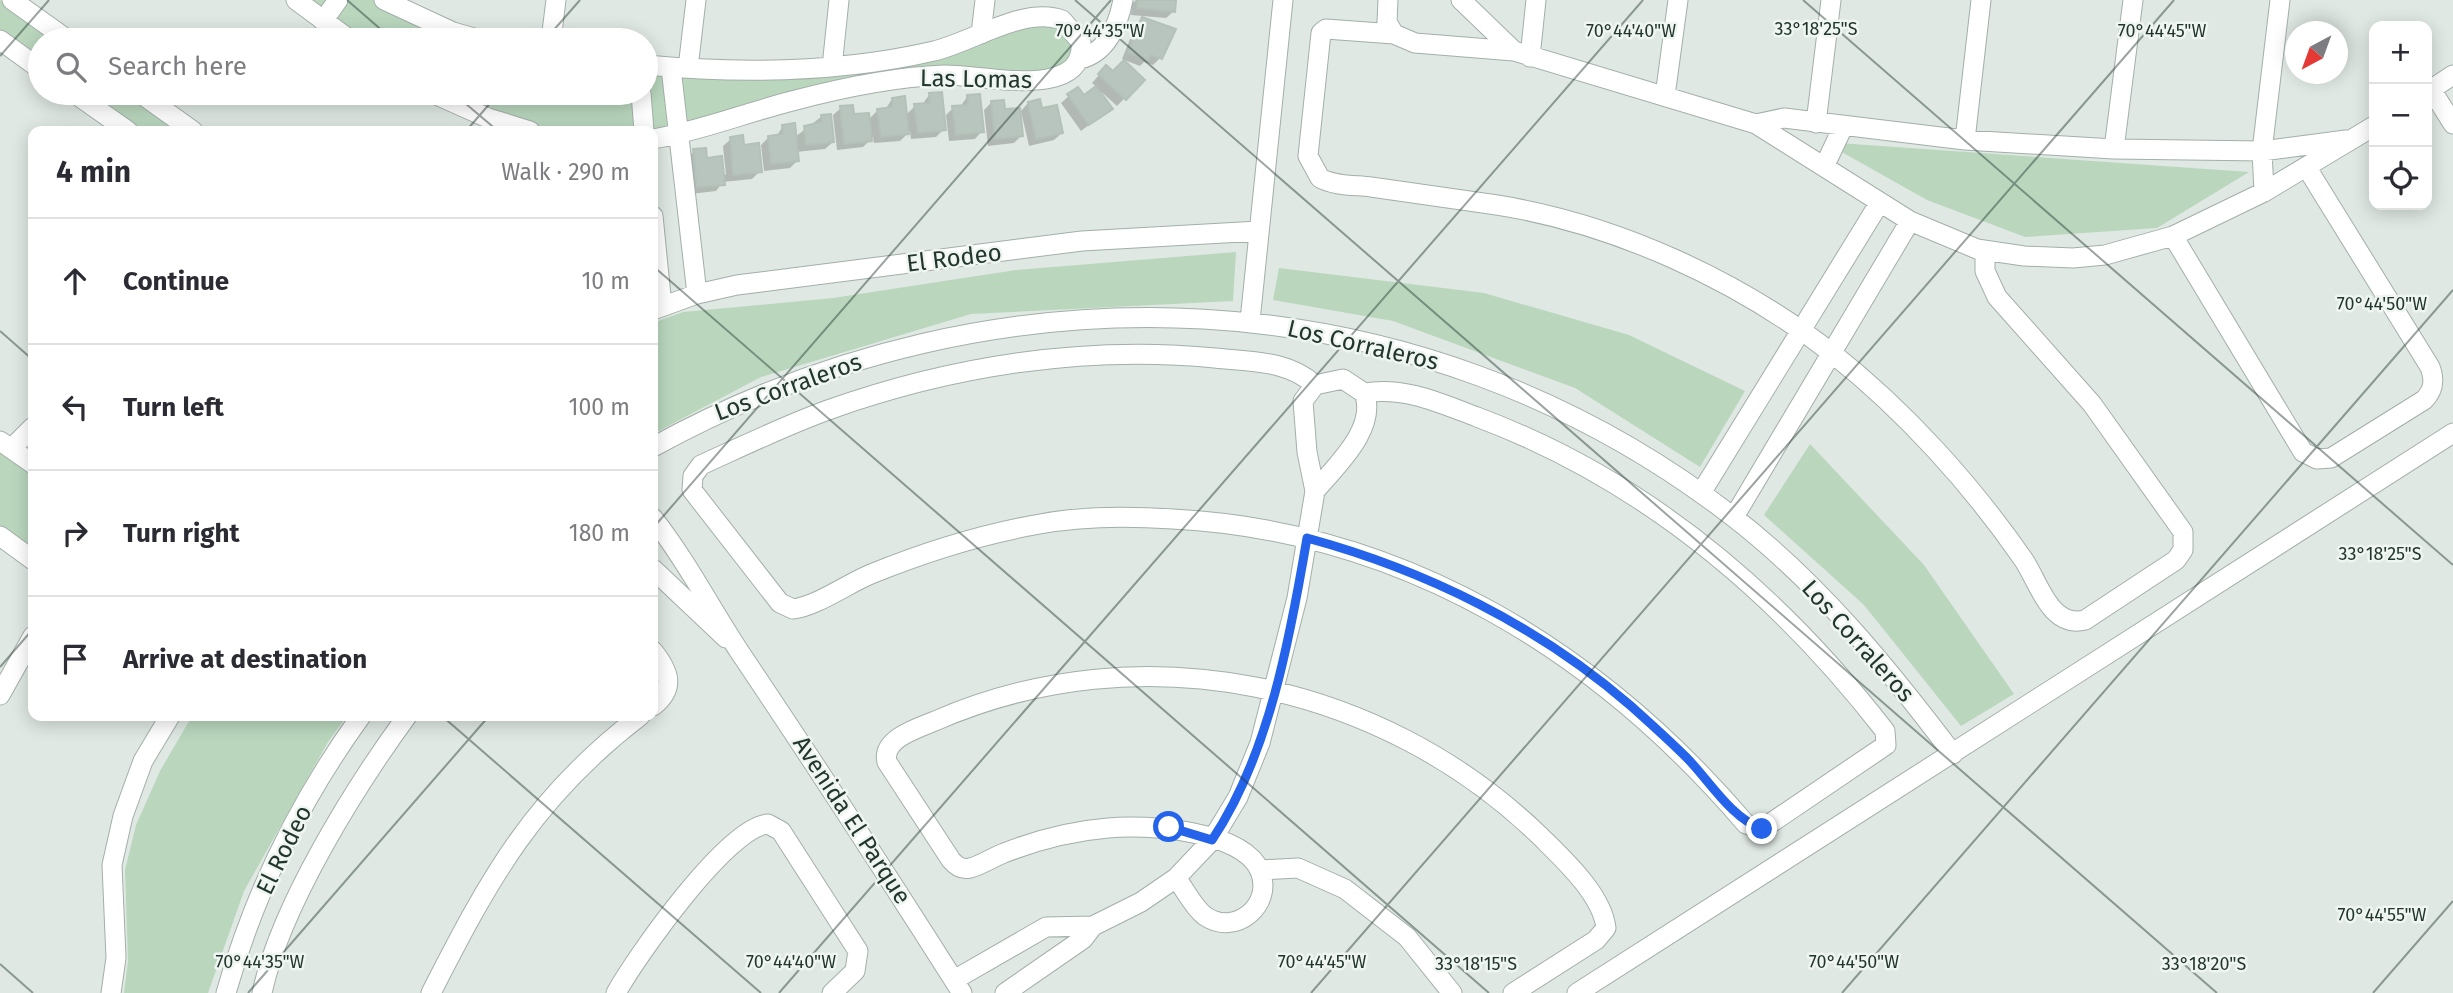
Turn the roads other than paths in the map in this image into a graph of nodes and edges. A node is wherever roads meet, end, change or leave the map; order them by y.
1 (12, 0) edge
2 (296, 0) edge
3 (338, 0) edge
4 (384, 0) edge
5 (556, 0) edge
6 (696, 0) edge
7 (839, 0) edge
8 (985, 0) edge
9 (1123, 0) edge
10 (1283, 0) edge
11 (1388, 0) edge
12 (1461, 0) edge
13 (1536, 0) edge
14 (1678, 0) edge
15 (1831, 0) edge
16 (1981, 0) edge
17 (2133, 0) edge
18 (2280, 0) edge
19 (410, 6) edge
20 (323, 21) junction
21 (51, 28) edge
22 (333, 28) edge
23 (456, 28) edge
24 (552, 28) edge
25 (981, 34) junction
26 (1394, 34) junction
27 (0, 40) edge
28 (1522, 54) junction
29 (887, 59) junction
30 (1080, 59) junction
31 (28, 60) edge
32 (658, 66) edge
33 (832, 67) junction
34 (679, 68) junction
35 (2453, 75) edge
36 (891, 79) junction
37 (2432, 89) edge
38 (2432, 95) edge
39 (1665, 96) junction
40 (91, 105) edge
41 (157, 105) edge
42 (459, 105) edge
43 (641, 105) edge
44 (1816, 123) junction
45 (1756, 124) junction
46 (2453, 124) edge
47 (121, 126) edge
48 (186, 126) edge
49 (514, 126) edge
50 (643, 126) edge
51 (1843, 127) junction
52 (2369, 128) edge
53 (679, 135) junction
54 (658, 138) edge
55 (2354, 139) junction
56 (1965, 140) junction
57 (2114, 149) junction
58 (2262, 151) junction
59 (1824, 167) junction
60 (2307, 168) junction
61 (2264, 192) junction
62 (1880, 202) junction
63 (1910, 221) junction
64 (1259, 230) junction
65 (2173, 236) junction
66 (1985, 251) junction
67 (697, 294) junction
68 (658, 308) edge
69 (1250, 321) junction
70 (1802, 332) junction
71 (1833, 354) junction
72 (1315, 385) junction
73 (1364, 393) junction
74 (28, 430) edge
75 (2453, 433) edge
76 (6, 444) edge
77 (658, 444) edge
78 (28, 460) edge
79 (1315, 491) junction
80 (1702, 493) junction
81 (1734, 517) junction
82 (658, 525) edge
83 (0, 536) edge
84 (1307, 538) junction
85 (28, 556) edge
86 (658, 574) edge
87 (28, 644) edge
88 (738, 649) junction
89 (658, 657) edge
90 (1273, 690) junction
91 (0, 695) edge
92 (658, 701) edge
93 (167, 721) edge
94 (358, 721) edge
95 (404, 721) edge
96 (634, 721) edge
97 (1953, 754) junction
98 (1212, 840) junction
99 (1260, 870) junction
100 (1176, 878) junction
101 (1093, 926) junction
102 (958, 986) edge
103 (111, 993) edge
104 (226, 993) edge
105 (262, 993) edge
106 (431, 993) edge
107 (616, 993) edge
108 (832, 993) edge
109 (1005, 993) edge
110 (1452, 993) edge
111 (1513, 993) edge
112 (1577, 993) edge

1 - 21 street
2 - 20 street
3 - 20 street
4 - 19 street
5 - 24 street
6 - 34 street
7 - 33 street
8 - 25 street
9 - 30 street
10 - 64 street
11 - 26 street
12 - 28 street
13 - 28 street
14 - 39 street
15 - 44 street
16 - 56 street
17 - 57 street
18 - 58 street
19 - 23 street
20 - 22 street
25 - 29 street, Las Lomas
25 - 30 street, Las Lomas
26 - 28 street
26 - 70 street
27 - 31 street
28 - 39 street
29 - 33 street, Las Lomas
29 - 36 street
30 - 36 street, Las Lomas
32 - 34 street, Las Lomas
33 - 34 street, Las Lomas
34 - 53 street
35 - 37 street
36 - 53 street, Las Lomas
38 - 46 street
39 - 45 street
40 - 47 street
41 - 48 street
42 - 49 street
43 - 50 street
44 - 45 street
44 - 51 street
45 - 59 street
51 - 56 street
51 - 59 street
52 - 55 street
53 - 54 street, Las Lomas
53 - 67 street
55 - 58 street
55 - 60 street
56 - 57 street
57 - 58 street
58 - 61 street
59 - 62 street
60 - 61 street
60 - 65 street
61 - 65 street
62 - 63 street
62 - 70 street
63 - 66 street
63 - 71 street
64 - 67 street, El Rodeo
64 - 69 street
65 - 66 street
66 - 71 street
67 - 68 street, El Rodeo
69 - 77 street, Los Corraleros
69 - 80 street, Los Corraleros
70 - 71 street
70 - 80 street
71 - 81 street
72 - 73 street
72 - 79 street
72 - 84 street
73 - 79 street
73 - 84 street
74 - 76 street
75 - 97 street
76 - 78 street
79 - 84 street
80 - 81 street, Los Corraleros
81 - 97 street, Los Corraleros
82 - 88 street, Avenida El Parque
83 - 85 street
84 - 90 street
86 - 88 street, Avenida El Parque
87 - 91 street
88 - 102 street, Avenida El Parque
89 - 92 street
90 - 98 street
90 - 98 street
90 - 111 street
93 - 103 street
94 - 104 street, El Rodeo
95 - 105 street
96 - 106 street
97 - 112 street
98 - 99 street
98 - 100 street
99 - 100 street
99 - 110 street
100 - 101 street
101 - 102 street
101 - 109 street
107 - 108 street

